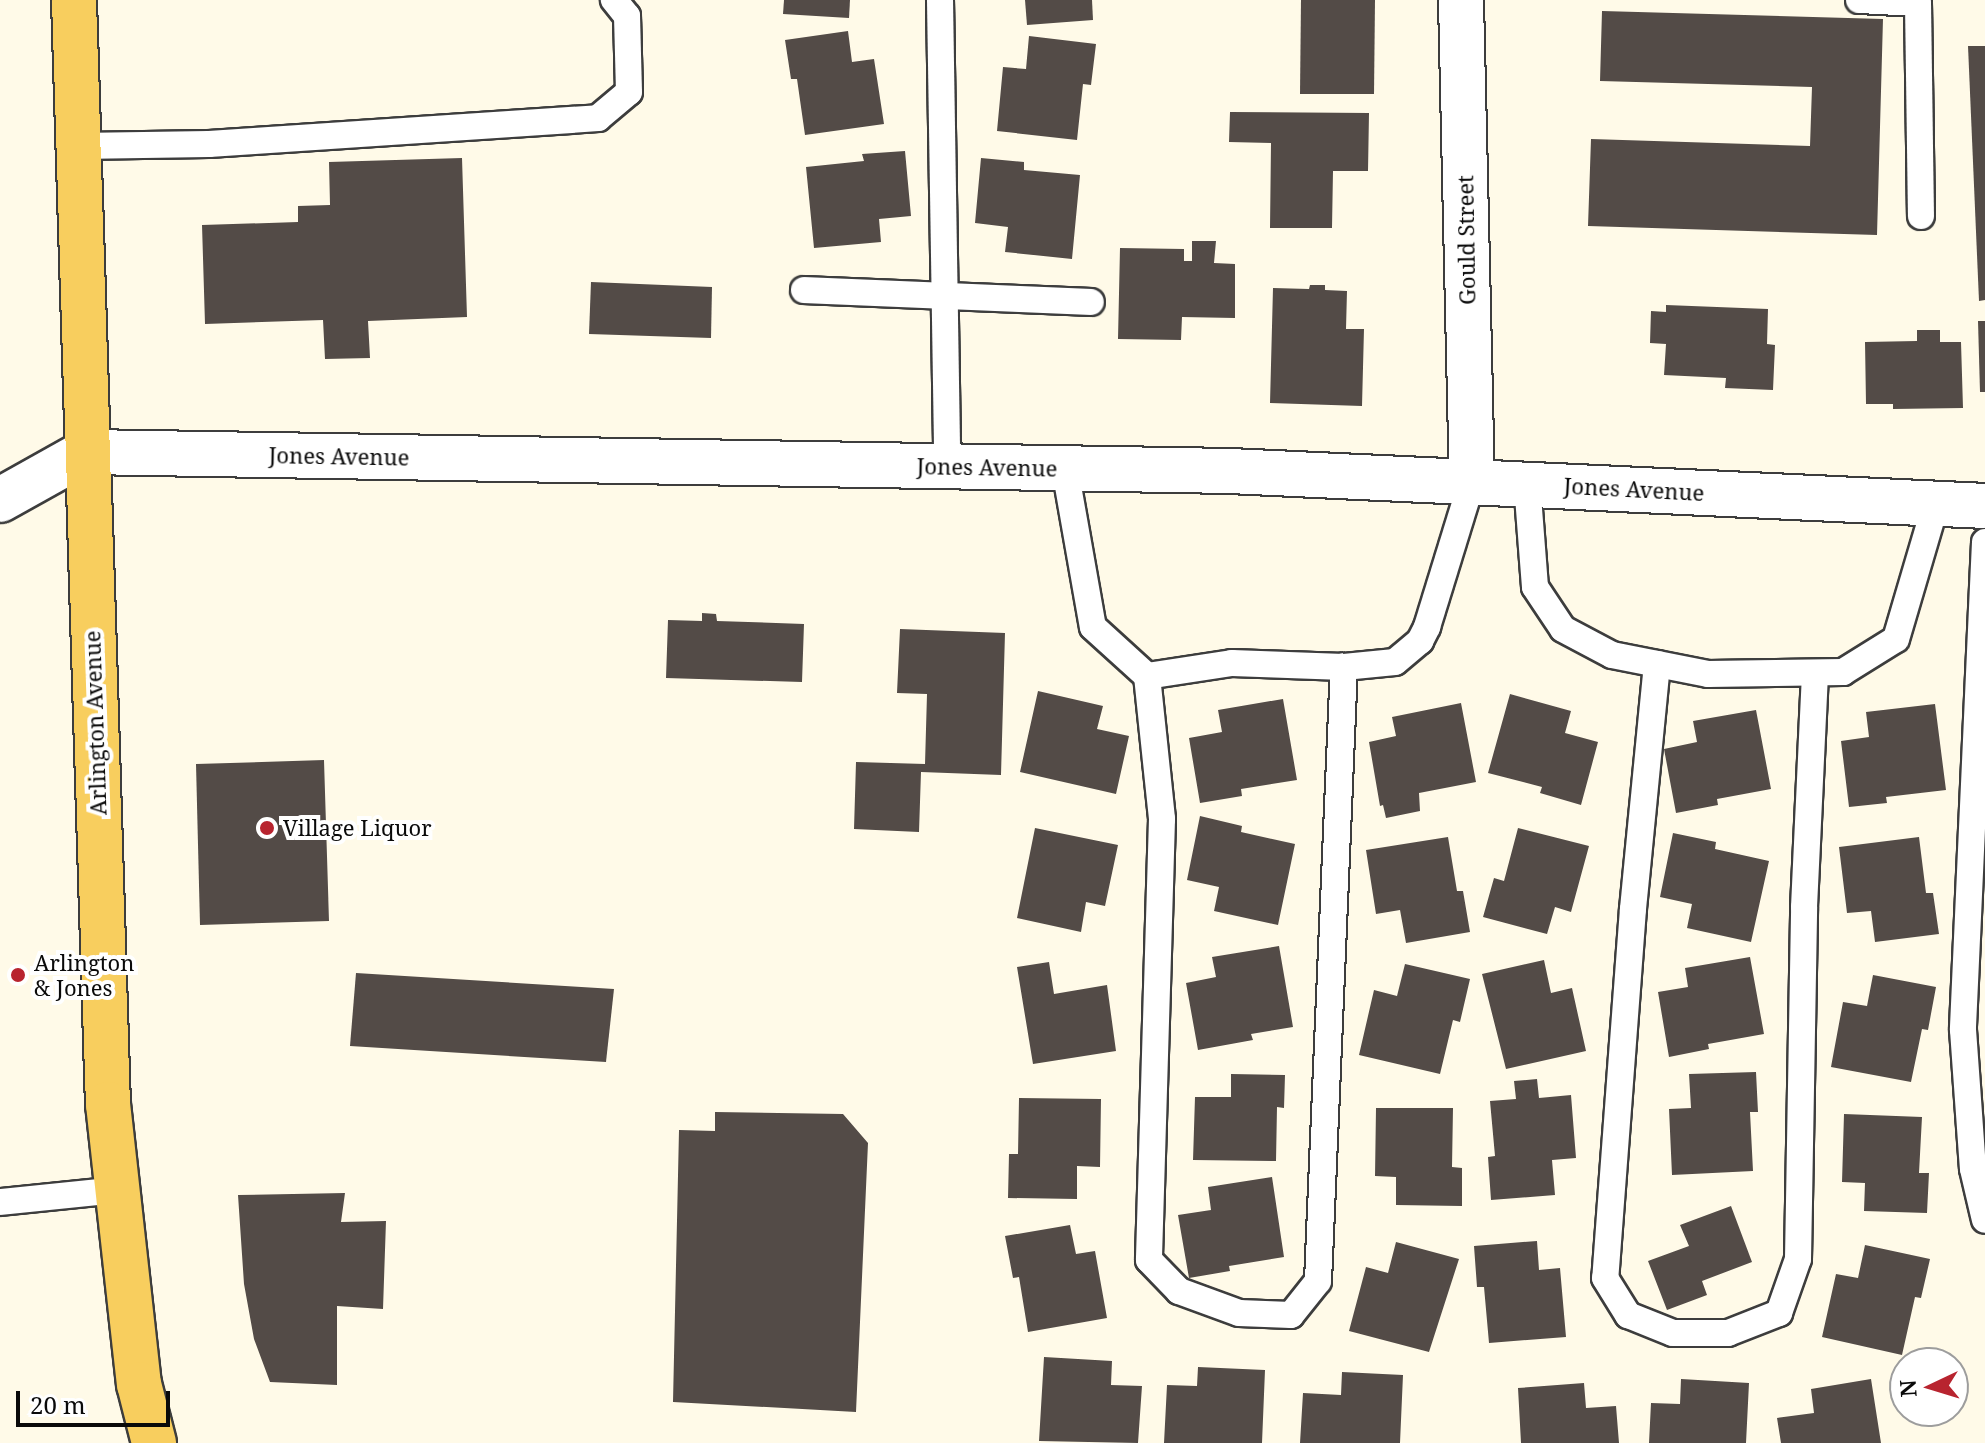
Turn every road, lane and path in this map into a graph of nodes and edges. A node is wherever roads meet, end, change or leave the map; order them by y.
1 (74, 0) edge
2 (614, 0) edge
3 (940, 0) edge
4 (1461, 0) edge
5 (1859, 0) edge
6 (78, 146) junction
7 (1921, 216) dead end
8 (804, 290) dead end
9 (945, 295) junction
10 (1091, 302) dead end
11 (86, 452) junction
12 (947, 466) junction
13 (1065, 469) junction
14 (1472, 481) junction
15 (1527, 483) junction
16 (0, 500) edge
17 (1936, 503) junction
18 (1985, 506) edge
19 (1985, 542) edge
20 (1657, 664) junction
21 (1344, 667) junction
22 (1815, 673) junction
23 (1147, 676) junction
24 (118, 1190) junction
25 (0, 1202) edge
26 (1985, 1220) edge
27 (154, 1443) edge

1 - 6 main road, Arlington Avenue
2 - 6 lane
3 - 9 lane
4 - 14 street, Gould Street
5 - 7 lane
6 - 11 main road, Arlington Avenue
8 - 9 lane
9 - 10 lane
9 - 12 lane
11 - 12 street, Jones Avenue
11 - 16 street
11 - 24 main road, Arlington Avenue
12 - 13 street, Jones Avenue
13 - 14 street, Jones Avenue
13 - 23 lane
14 - 15 street, Jones Avenue
14 - 21 lane
15 - 17 street, Jones Avenue
15 - 20 lane
17 - 18 street, Jones Avenue
17 - 22 lane
19 - 26 lane
20 - 22 lane
20 - 22 lane
21 - 23 lane
21 - 23 lane
24 - 25 lane
24 - 27 main road, Arlington Avenue

